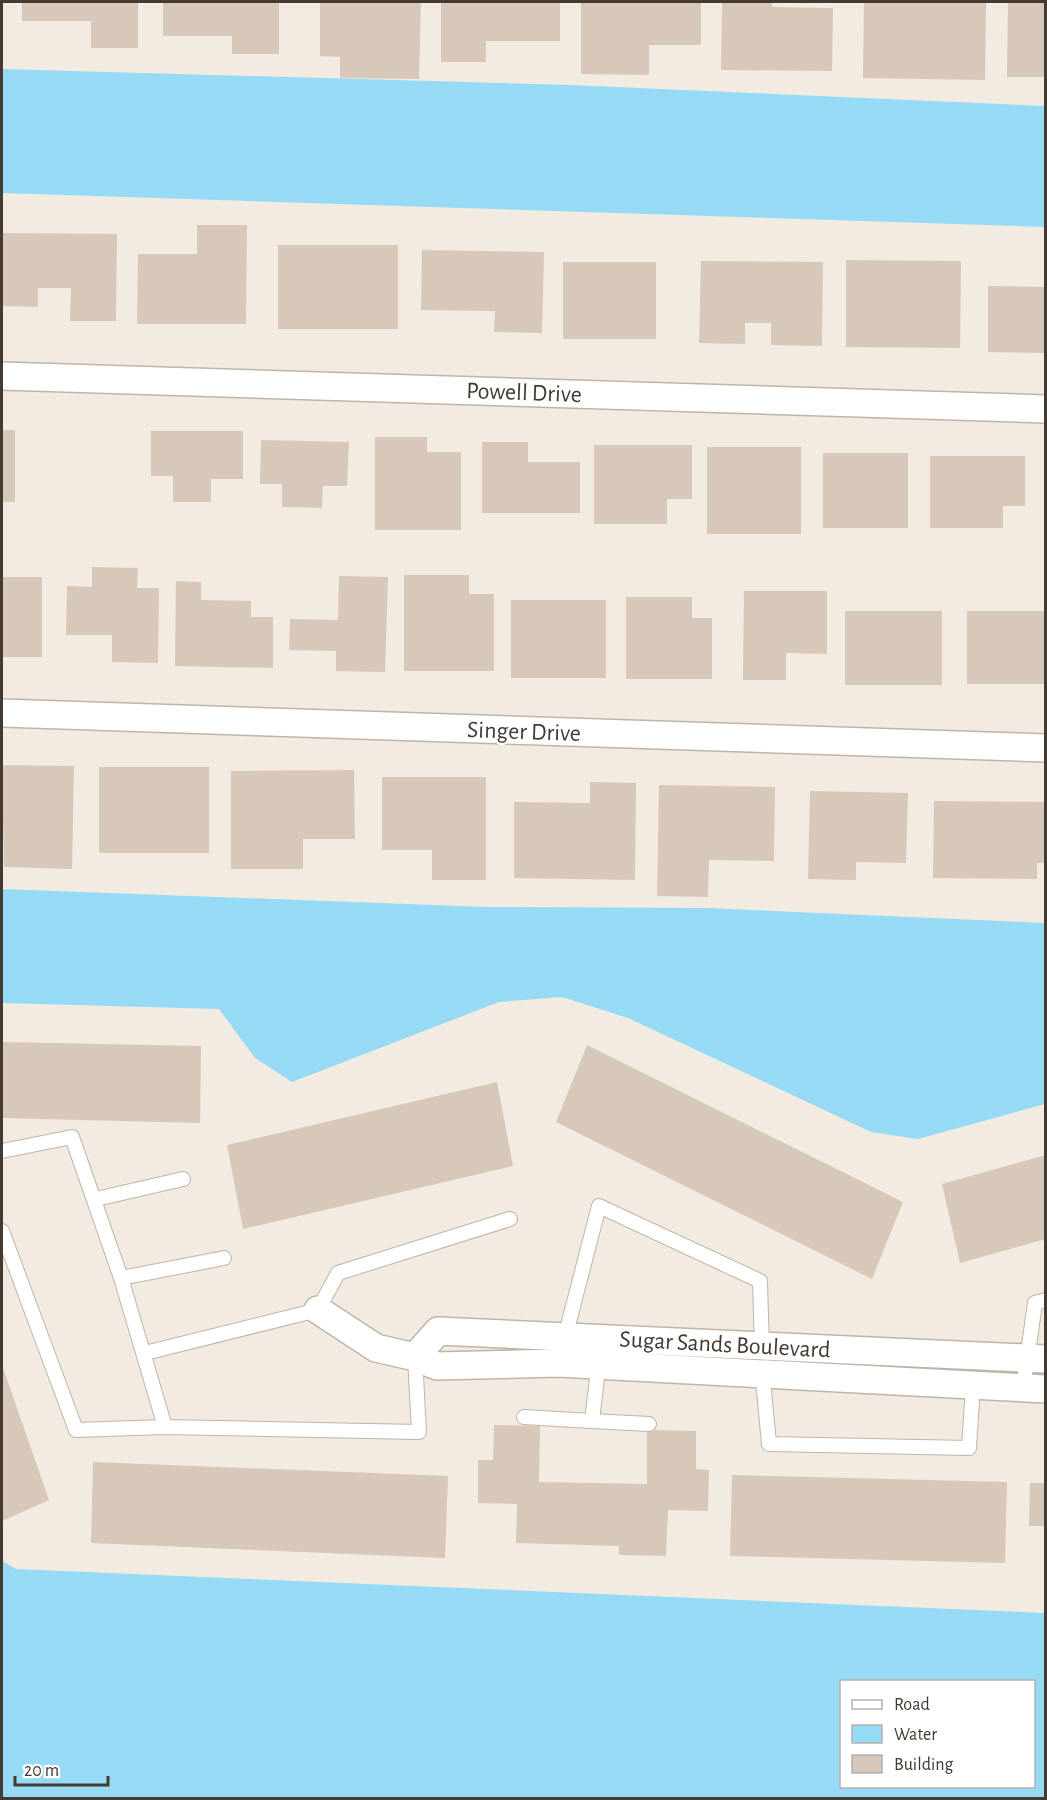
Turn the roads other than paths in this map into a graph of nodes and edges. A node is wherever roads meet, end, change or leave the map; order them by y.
1 (2, 376) edge
2 (1046, 409) edge
3 (2, 713) edge
4 (1046, 748) edge
5 (2, 1151) edge
6 (183, 1179) dead end
7 (96, 1199) junction
8 (510, 1219) dead end
9 (2, 1231) edge
10 (224, 1258) dead end
11 (121, 1278) junction
12 (1046, 1300) edge
13 (318, 1310) junction
14 (566, 1336) junction
15 (601, 1338) junction
16 (762, 1346) junction
17 (145, 1353) junction
18 (415, 1357) junction
19 (1037, 1358) edge
20 (558, 1363) junction
21 (598, 1365) junction
22 (762, 1374) junction
23 (974, 1385) junction
24 (1034, 1388) edge
25 (524, 1417) dead end
26 (592, 1421) junction
27 (649, 1424) dead end
28 (165, 1427) junction

1 - 2 street, Powell Drive
3 - 4 street, Singer Drive
5 - 7 lane
6 - 7 lane
7 - 11 lane
8 - 13 lane
9 - 28 lane
10 - 11 lane
11 - 17 lane
12 - 19 lane
13 - 17 lane
13 - 18 street, Sugar Sands Boulevard
14 - 15 street, Sugar Sands Boulevard
14 - 16 lane
14 - 18 street, Sugar Sands Boulevard
14 - 20 lane
15 - 16 street, Sugar Sands Boulevard
15 - 21 lane
16 - 19 street, Sugar Sands Boulevard
16 - 22 lane
17 - 28 lane
18 - 20 street, Sugar Sands Boulevard
18 - 28 lane
19 - 24 lane
20 - 21 street, Sugar Sands Boulevard
21 - 22 street, Sugar Sands Boulevard
21 - 26 lane
22 - 23 street, Sugar Sands Boulevard
22 - 23 lane
23 - 24 street, Sugar Sands Boulevard
25 - 26 lane
26 - 27 lane

